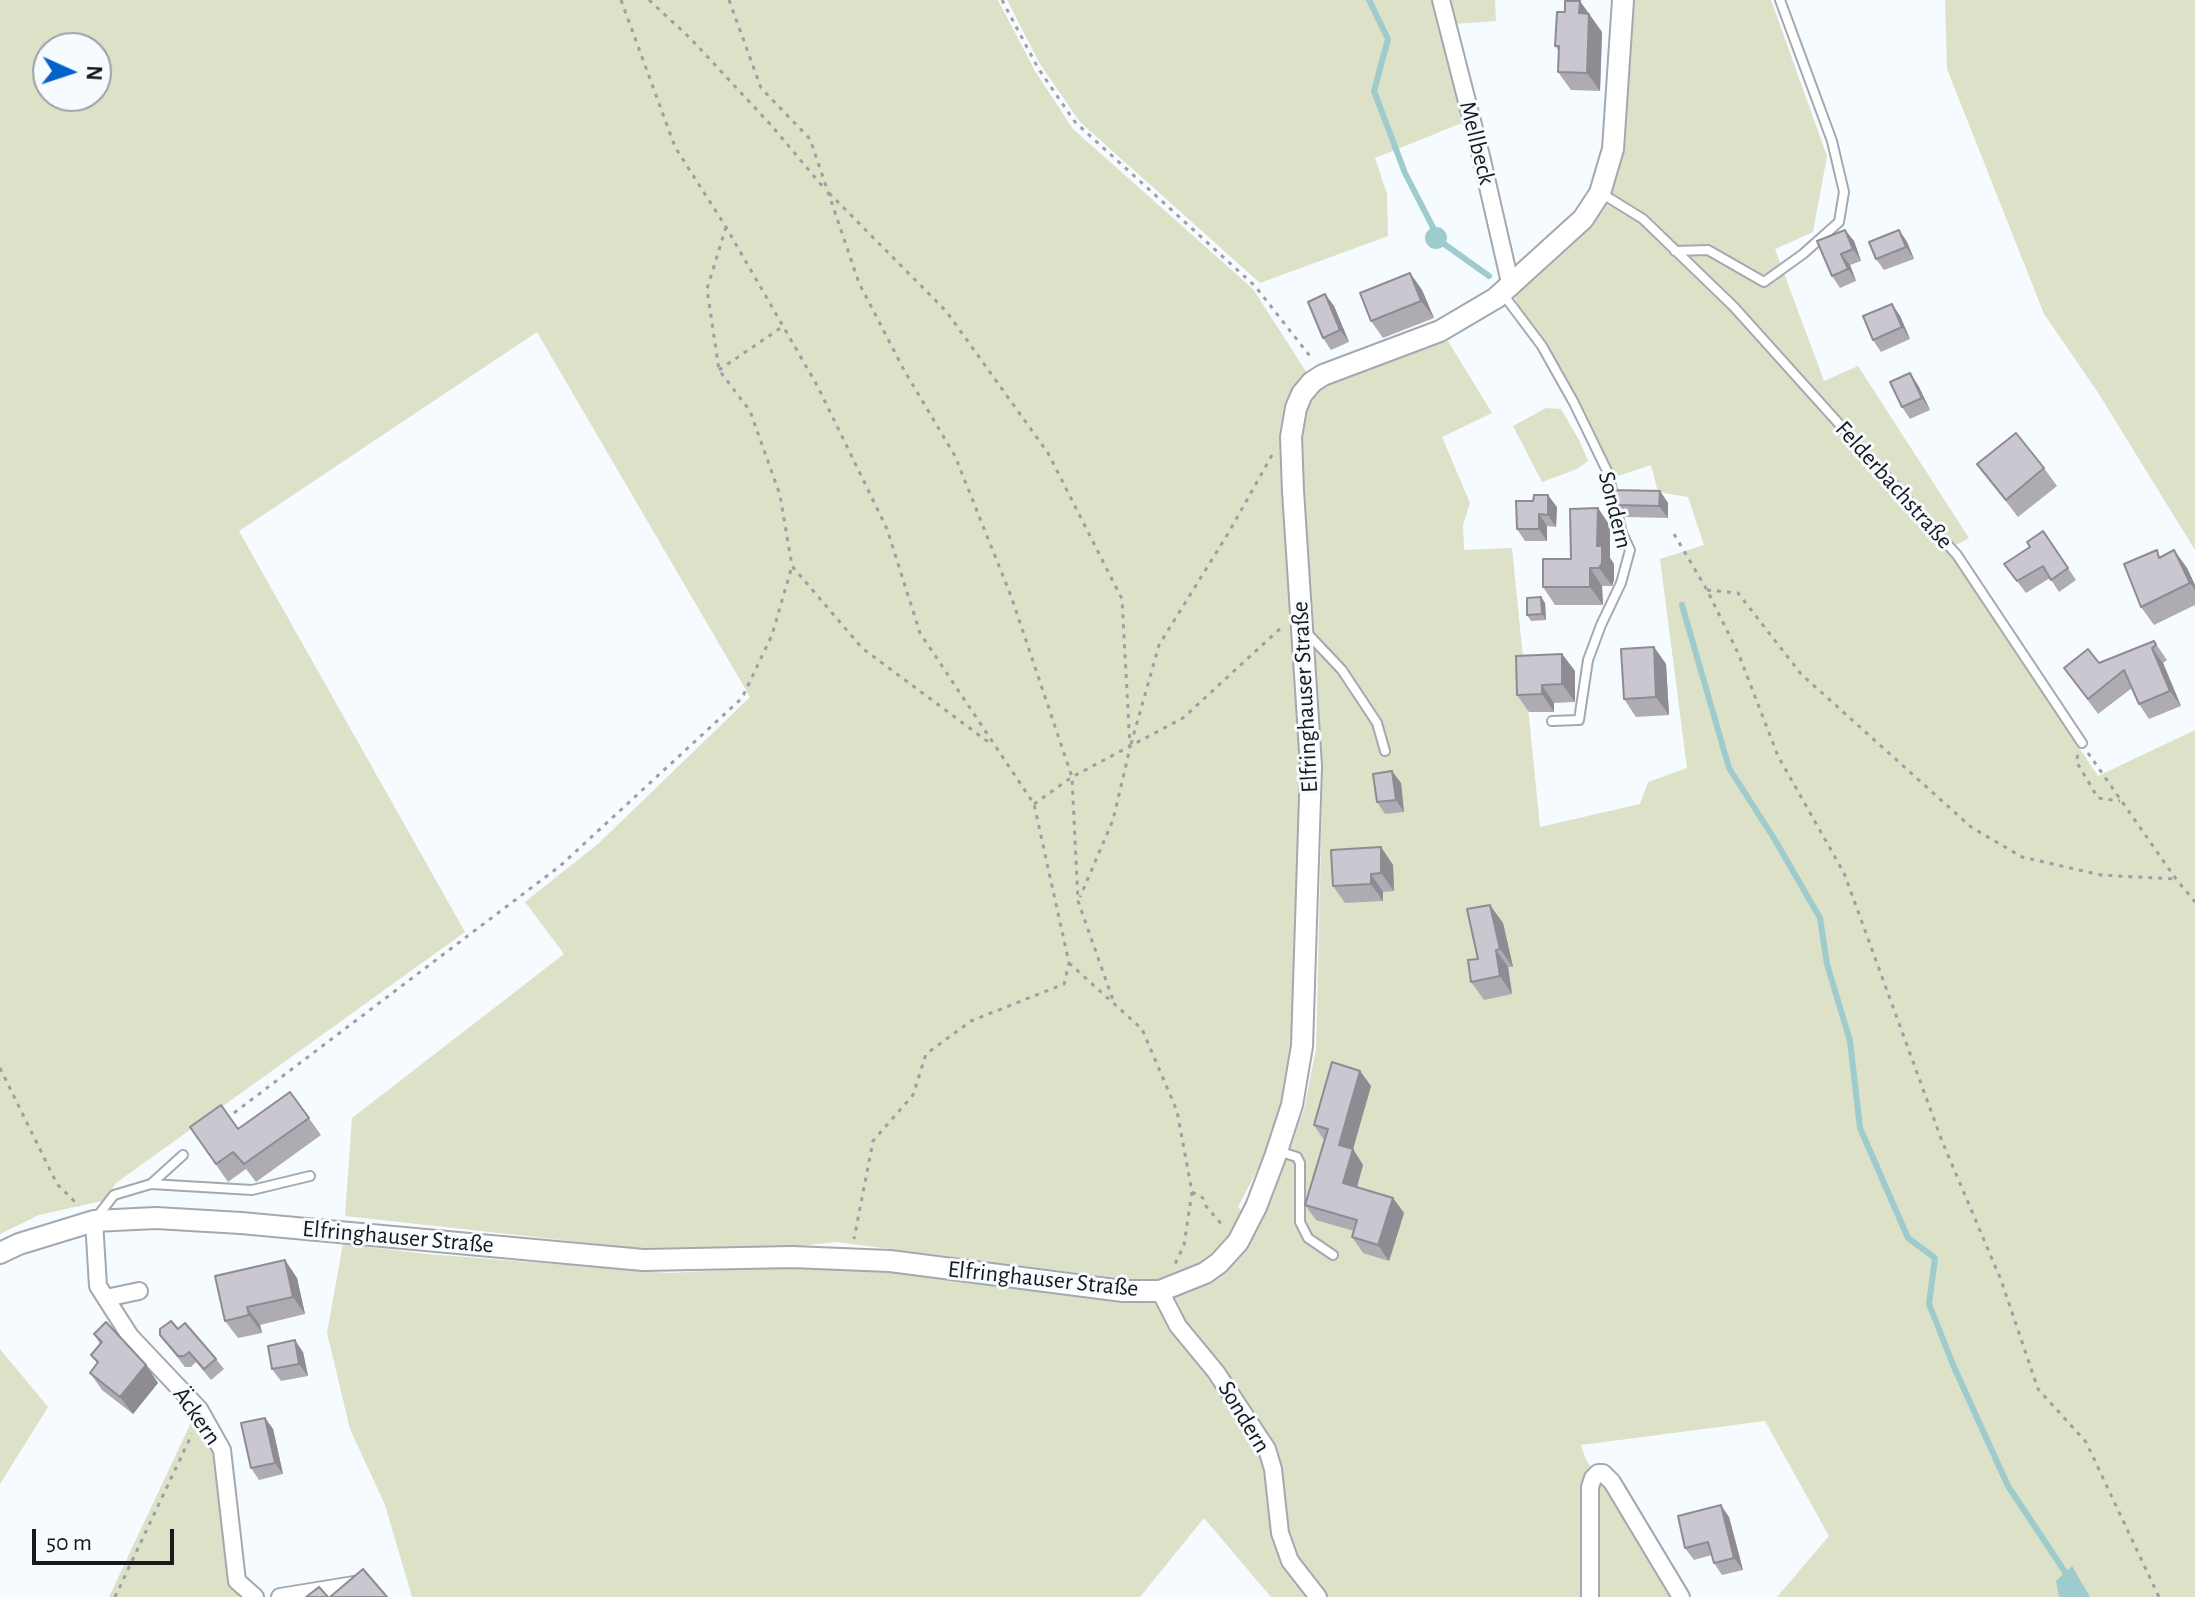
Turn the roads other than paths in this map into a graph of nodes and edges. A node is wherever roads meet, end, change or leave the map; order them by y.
1 (1441, 0) edge
2 (1623, 0) edge
3 (1780, 0) edge
4 (1600, 193) junction
5 (1675, 251) junction
6 (1503, 293) junction
7 (1302, 619) junction
8 (1552, 721) dead end
9 (2082, 743) road end
10 (1385, 751) dead end
11 (1278, 1151) junction
12 (183, 1155) dead end
13 (310, 1176) dead end
14 (151, 1184) junction
15 (94, 1221) junction
16 (0, 1253) edge
17 (1333, 1255) dead end
18 (139, 1291) dead end
19 (1160, 1291) junction
20 (106, 1298) junction
21 (360, 1584) edge
22 (255, 1597) edge
23 (280, 1597) edge
24 (1318, 1597) edge
25 (1590, 1597) edge
26 (1681, 1597) edge

1 - 6 street, Mellbeck
2 - 4 street
3 - 5 lane
4 - 5 lane, Felderbachstraße
4 - 6 street
5 - 9 lane, Felderbachstraße
6 - 7 street, Elfringhauser Straße
6 - 8 lane, Sondern
7 - 10 lane
7 - 11 street, Elfringhauser Straße
11 - 17 lane
11 - 19 street, Elfringhauser Straße
12 - 14 lane
13 - 14 lane
14 - 15 lane
15 - 16 street, Elfringhauser Straße
15 - 19 street, Elfringhauser Straße
15 - 20 street, Äckern
18 - 20 street
19 - 24 street, Sondern
20 - 22 street, Äckern
21 - 23 street
25 - 26 street

